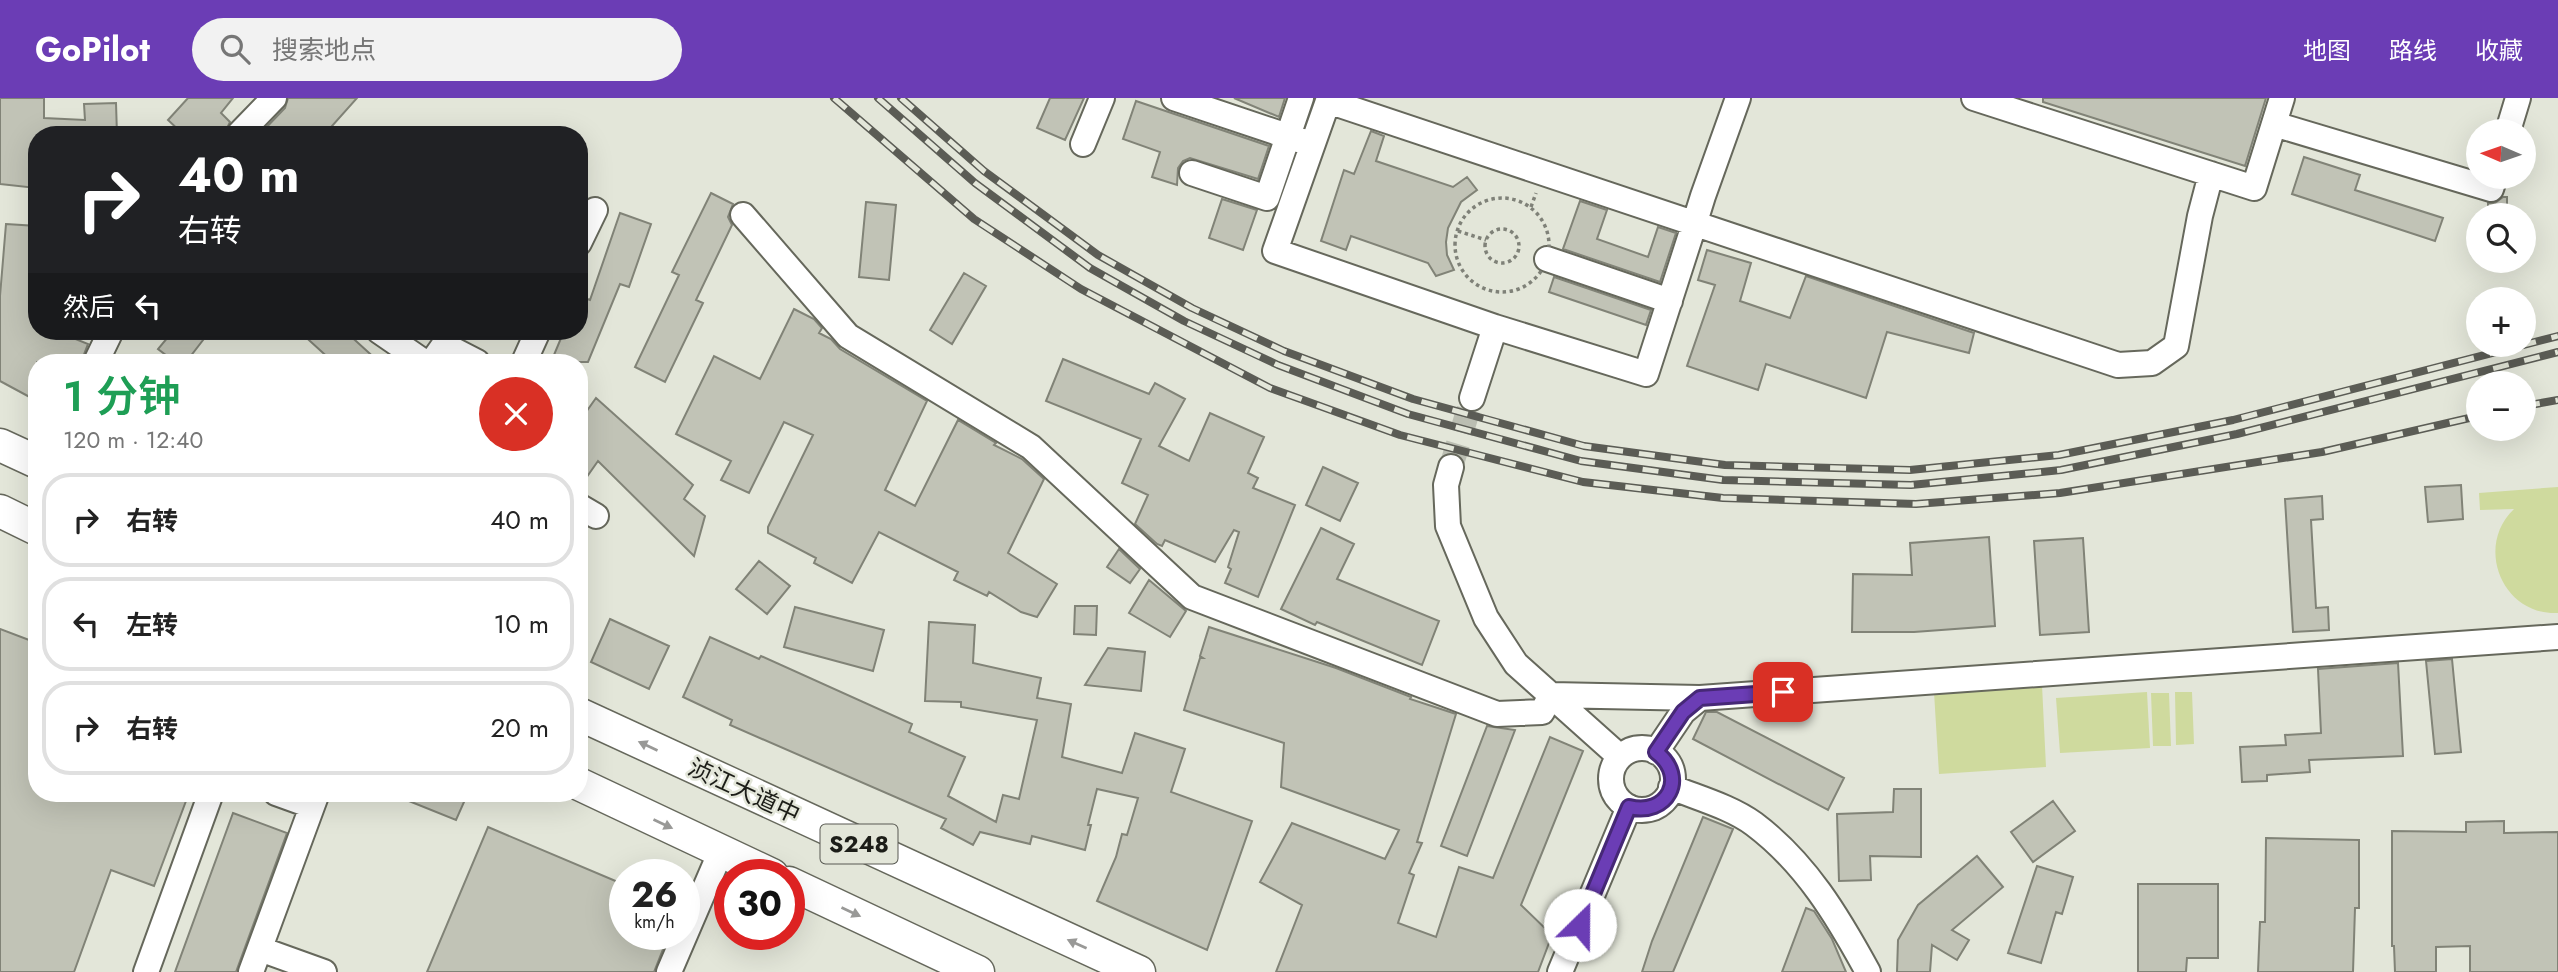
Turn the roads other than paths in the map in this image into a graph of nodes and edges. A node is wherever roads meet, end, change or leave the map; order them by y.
1 (274, 98) edge
2 (1102, 98) edge
3 (1174, 98) edge
4 (1301, 98) edge
5 (1738, 98) edge
6 (1974, 98) edge
7 (2283, 98) edge
8 (2518, 98) edge
9 (1328, 100) edge
10 (2512, 119) edge
11 (2274, 124) junction
12 (247, 126) edge
13 (1288, 136) junction
14 (1083, 144) dead end
15 (1312, 144) junction
16 (1192, 173) dead end
17 (2211, 174) junction
18 (2466, 181) edge
19 (595, 210) dead end
20 (743, 215) dead end
21 (588, 224) edge
22 (1695, 225) junction
23 (1547, 259) road end
24 (1670, 301) junction
25 (1495, 327) junction
26 (392, 340) edge
27 (412, 354) edge
28 (438, 354) edge
29 (461, 354) edge
30 (1472, 398) tunnel mouth
31 (0, 445) edge
32 (28, 458) edge
33 (1451, 467) tunnel mouth
34 (0, 511) edge
35 (28, 525) edge
36 (2558, 637) edge
37 (1551, 695) junction
38 (1700, 698) junction
39 (588, 718) edge
40 (1656, 752) junction
41 (1620, 757) junction
42 (1671, 787) junction
43 (588, 788) edge
44 (208, 802) edge
45 (313, 802) edge
46 (1629, 807) junction
47 (721, 851) junction
48 (738, 859) edge
49 (805, 891) edge
50 (256, 960) edge
51 (146, 972) edge
52 (324, 972) edge
53 (669, 972) edge
54 (978, 972) edge
55 (1139, 972) edge
56 (1560, 972) edge
57 (1868, 972) edge

1 - 12 street
2 - 14 street
3 - 13 street
4 - 13 street
5 - 22 street
6 - 17 street
7 - 11 street
8 - 10 street
9 - 15 street
9 - 22 street
11 - 17 street
11 - 18 street
13 - 15 street
13 - 16 street
15 - 25 street
17 - 22 street
19 - 21 street
20 - 37 street
22 - 24 street
23 - 24 street
24 - 25 street
25 - 30 street
26 - 27 street
28 - 29 street
31 - 32 main road
33 - 37 street
34 - 35 main road
36 - 38 street
37 - 38 street
37 - 41 street
38 - 40 street
55 -> 39 main road, 浈江大道中 / S248
40 - 41 street
40 - 42 street
41 - 46 street
42 - 46 street
42 - 57 street
43 -> 47 main road
44 - 51 street
45 - 50 street
46 - 56 street
47 - 48 main road
47 - 53 street
49 -> 54 main road, S248
50 - 52 street

